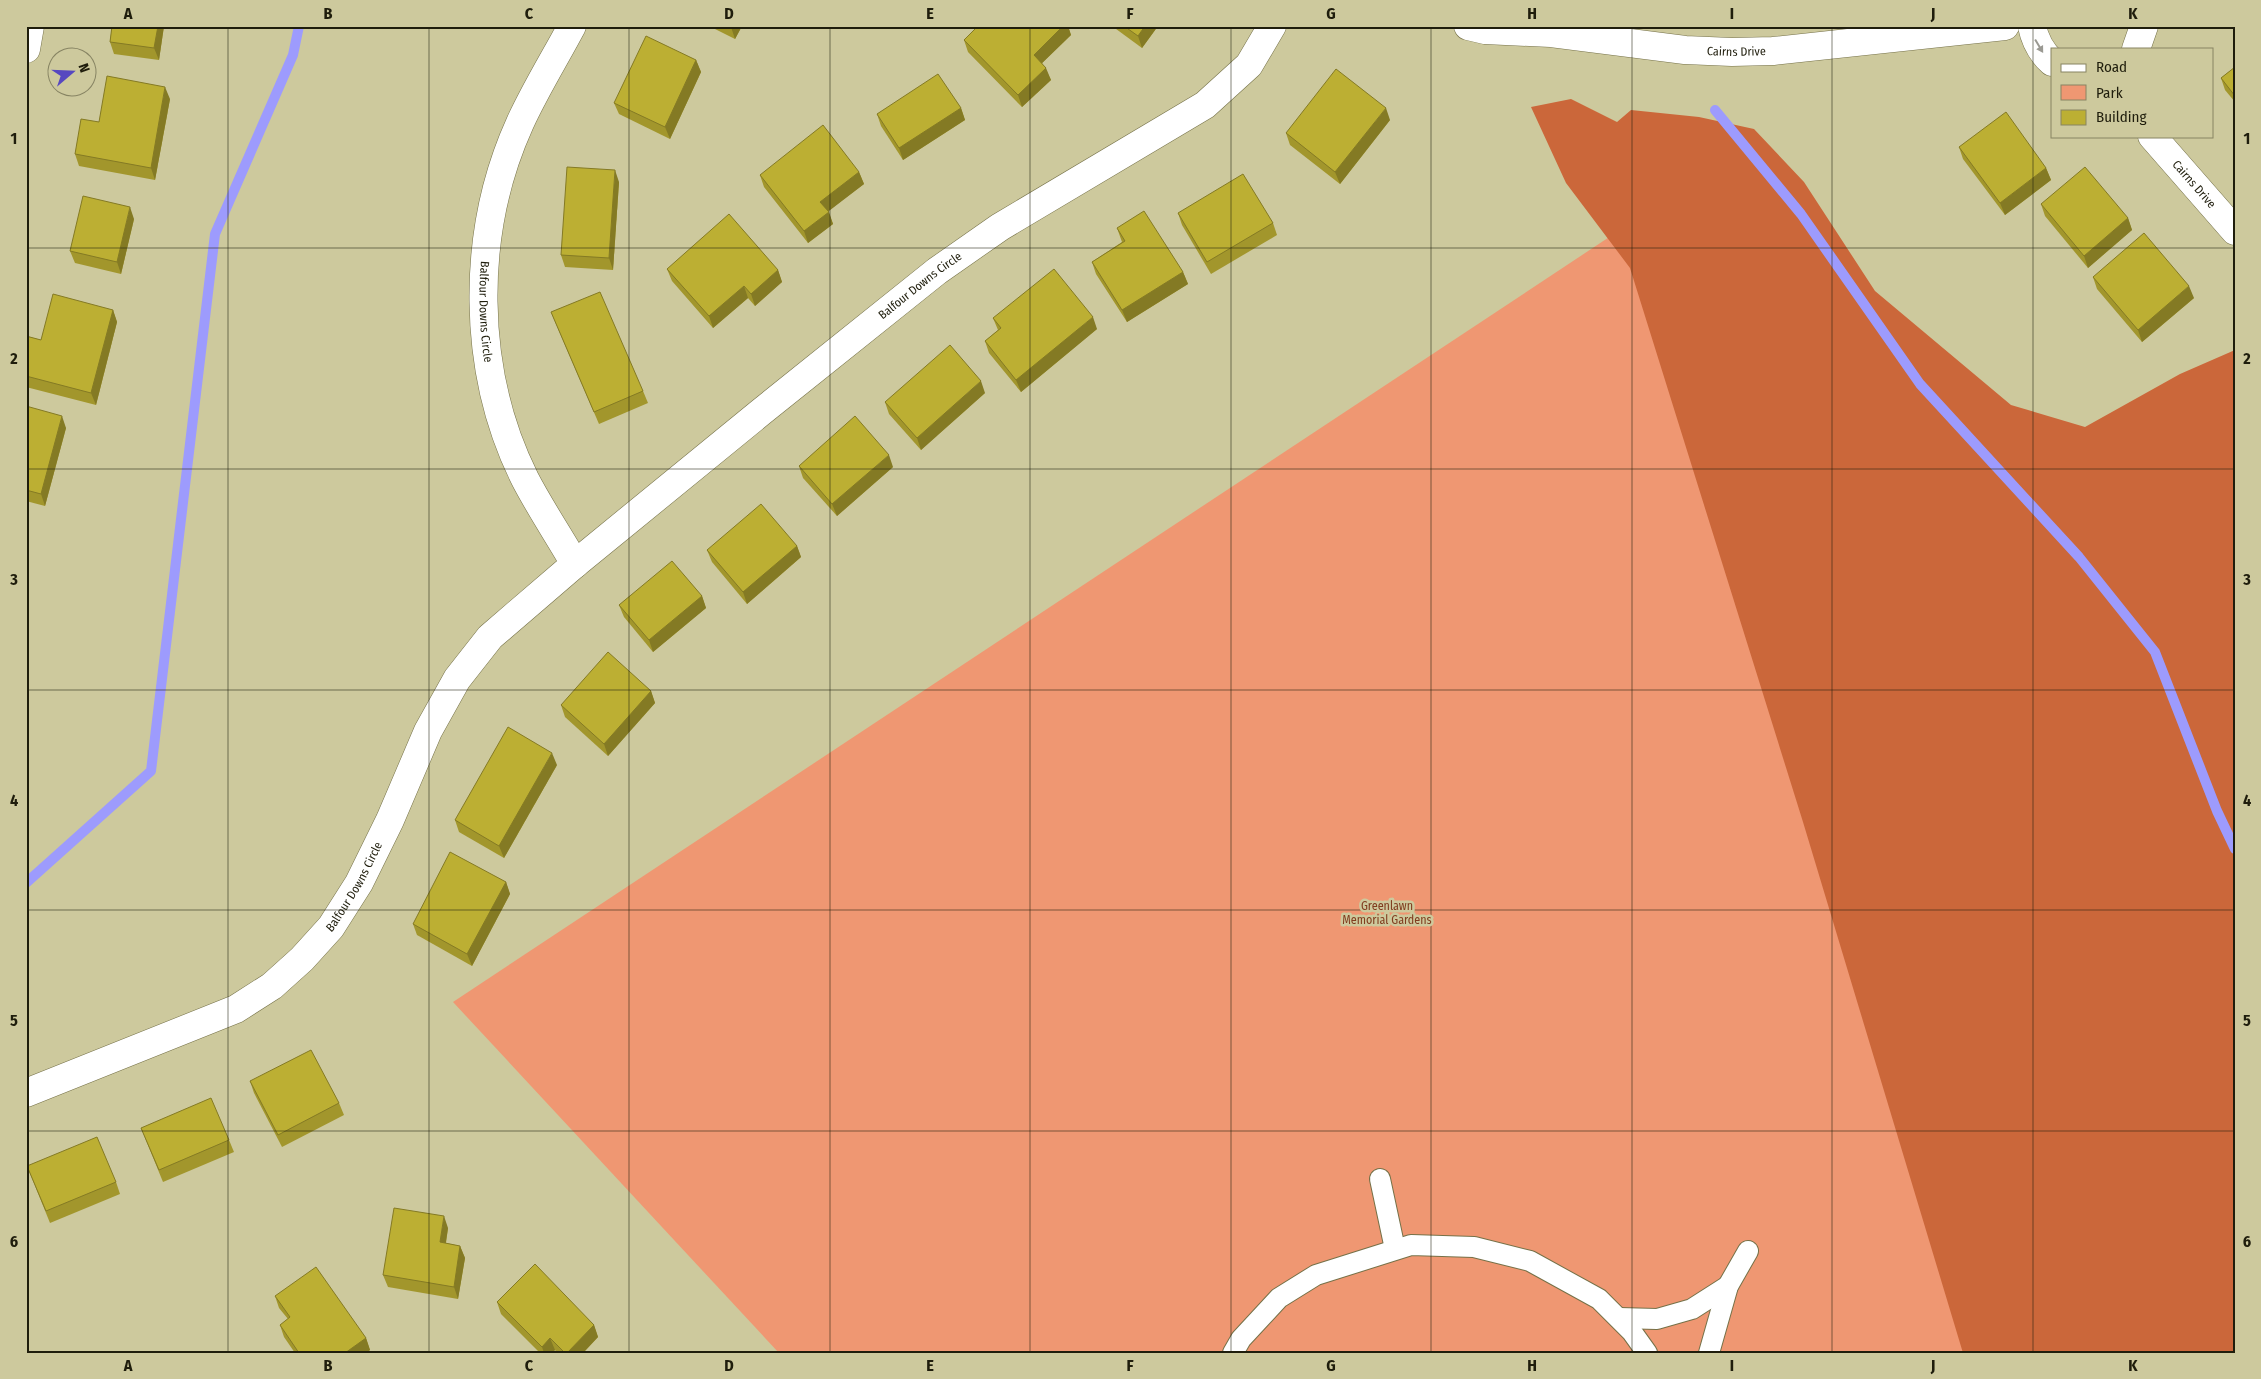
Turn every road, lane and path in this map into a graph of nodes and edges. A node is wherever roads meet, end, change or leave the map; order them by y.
1 (30, 26) edge
2 (572, 26) edge
3 (1272, 26) edge
4 (1468, 26) edge
5 (2005, 26) edge
6 (2032, 26) edge
7 (2144, 26) edge
8 (26, 48) edge
9 (2136, 48) edge
10 (2051, 61) edge
11 (2154, 138) edge
12 (2235, 231) edge
13 (575, 564) junction
14 (26, 1092) edge
15 (1380, 1179) dead end
16 (1395, 1249) junction
17 (1748, 1251) dead end
18 (1728, 1286) junction
19 (1619, 1318) junction
20 (1233, 1353) edge
21 (1647, 1353) edge
22 (1709, 1353) edge

1 - 8 street
2 - 13 street, Balfour Downs Circle
3 - 13 street, Balfour Downs Circle
4 - 5 street, Cairns Drive
6 -> 10 street
7 - 9 street
11 - 12 street, Cairns Drive
13 - 14 street, Balfour Downs Circle
15 - 16 lane
16 - 19 lane
16 - 20 lane
17 - 18 lane
18 - 19 lane
18 - 22 lane
19 - 21 lane

